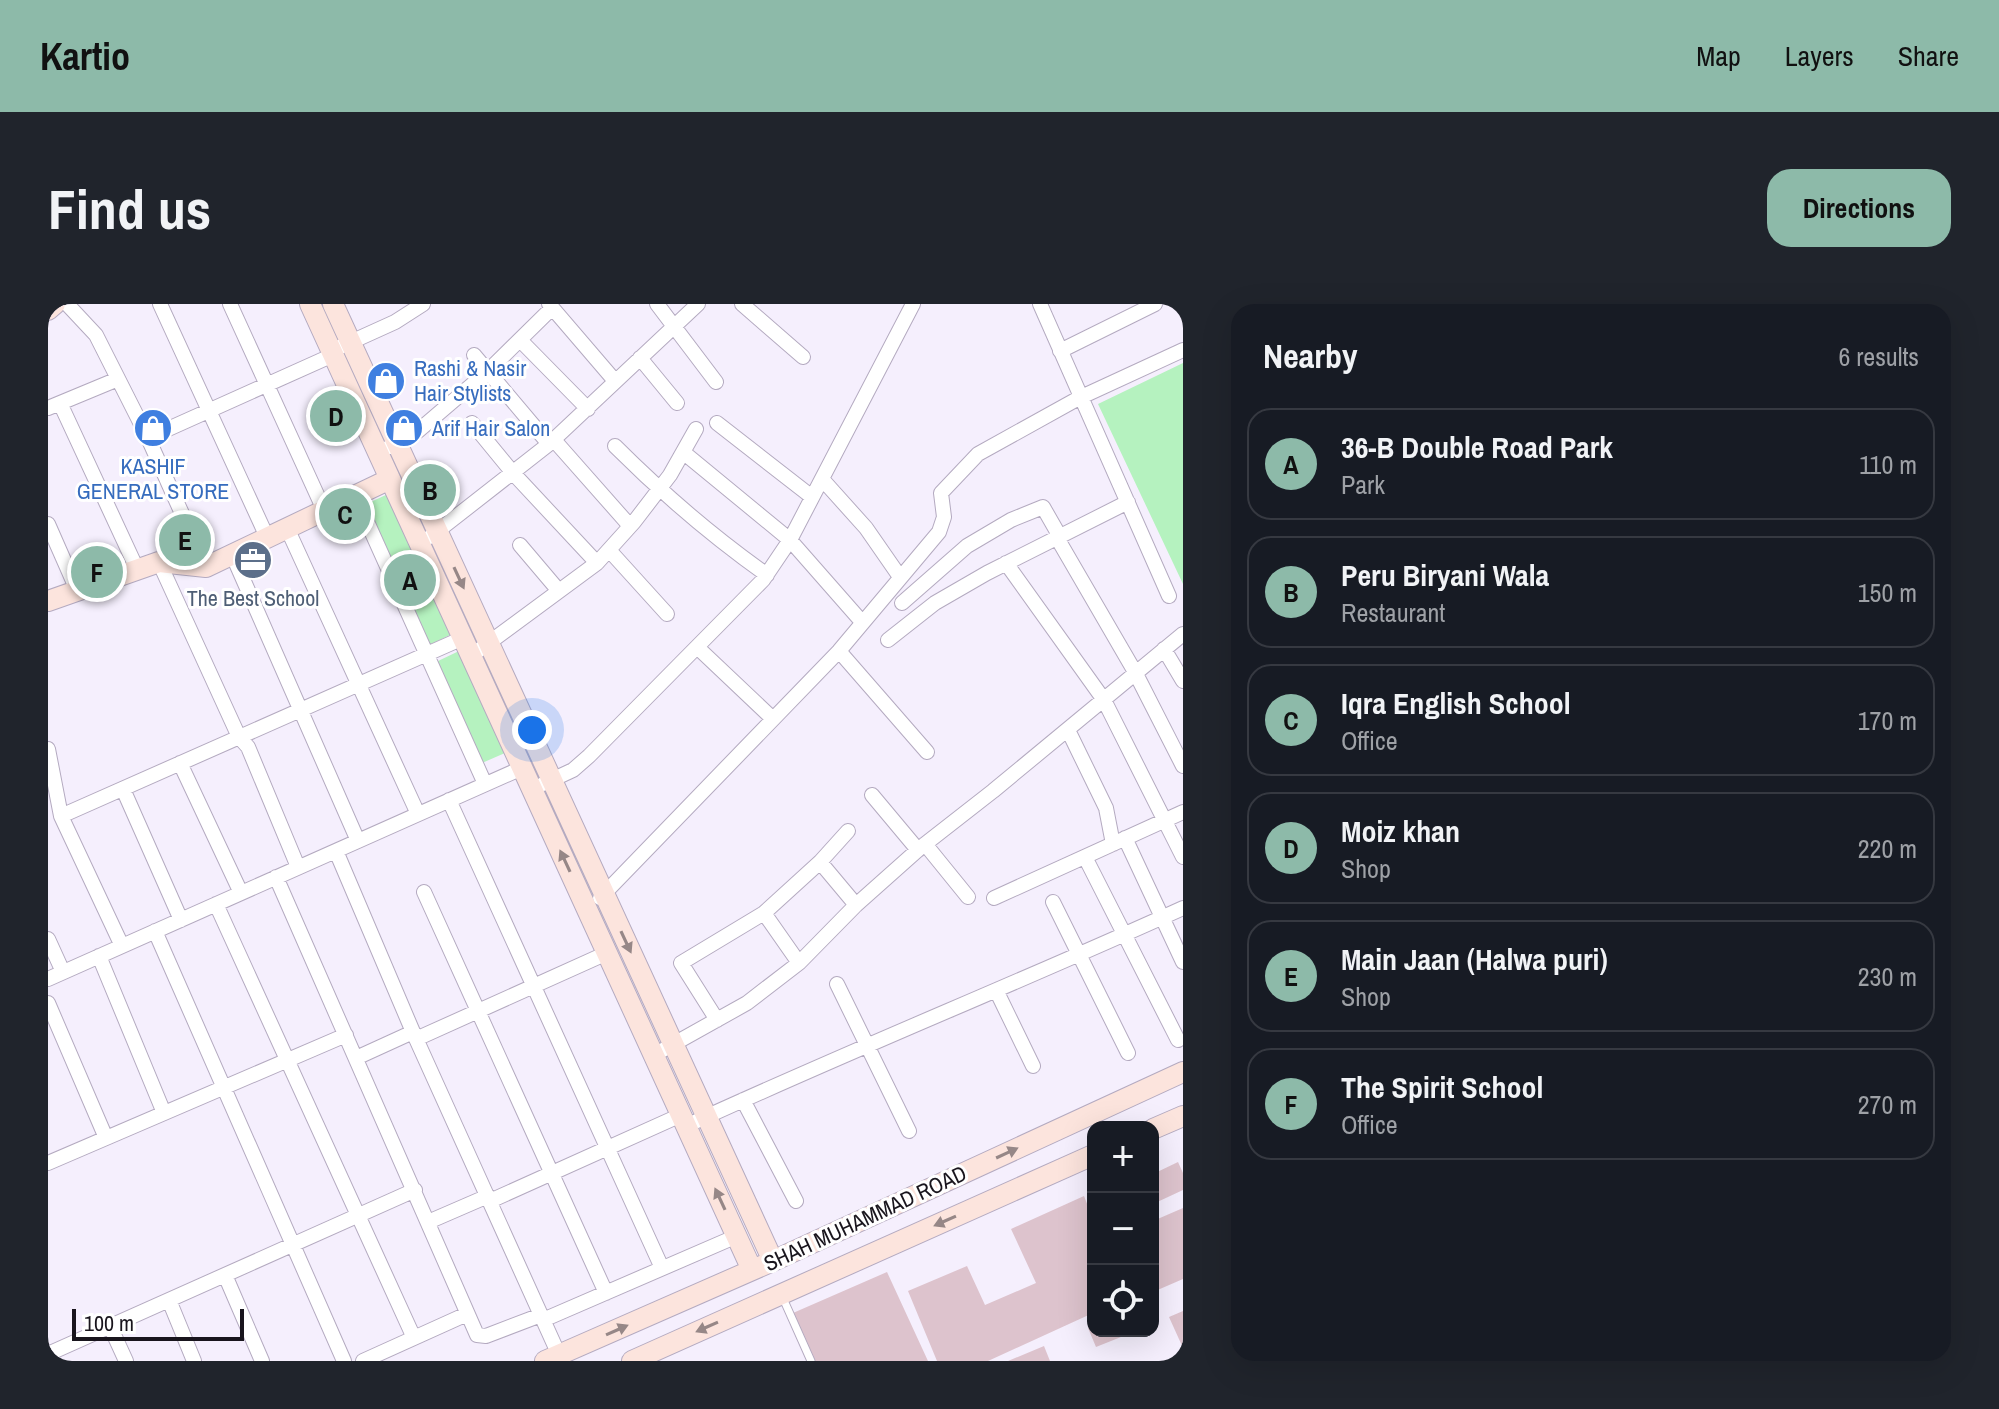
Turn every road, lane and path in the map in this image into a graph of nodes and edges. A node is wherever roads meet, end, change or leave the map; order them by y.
1 (55, 304) edge
2 (67, 304) edge
3 (160, 304) edge
4 (230, 304) edge
5 (310, 304) edge
6 (333, 304) edge
7 (423, 304) edge
8 (657, 304) edge
9 (698, 304) edge
10 (742, 304) edge
11 (913, 304) edge
12 (1040, 304) edge
13 (1155, 304) edge
14 (551, 306) edge
15 (1138, 308) edge
16 (48, 310) edge
17 (675, 327) junction
18 (521, 341) junction
19 (351, 342) junction
20 (1183, 350) edge
21 (1060, 351) junction
22 (332, 353) junction
23 (474, 355) dead end
24 (803, 357) dead end
25 (640, 358) junction
26 (488, 371) junction
27 (118, 379) junction
28 (615, 381) junction
29 (716, 382) dead end
30 (267, 384) junction
31 (1079, 398) junction
32 (677, 403) dead end
33 (54, 406) edge
34 (588, 409) junction
35 (209, 410) junction
36 (472, 423) dead end
37 (717, 423) dead end
38 (696, 429) dead end
39 (148, 438) junction
40 (397, 442) junction
41 (552, 442) junction
42 (615, 446) dead end
43 (683, 452) junction
44 (378, 453) junction
45 (513, 473) junction
46 (390, 479) junction
47 (822, 479) junction
48 (659, 489) junction
49 (355, 495) junction
50 (812, 497) junction
51 (1128, 502) junction
52 (324, 510) junction
53 (48, 524) edge
54 (630, 526) junction
55 (287, 528) junction
56 (439, 533) junction
57 (1058, 536) junction
58 (267, 537) junction
59 (790, 540) junction
60 (419, 543) junction
61 (520, 545) dead end
62 (609, 550) junction
63 (232, 554) junction
64 (159, 562) junction
65 (597, 563) junction
66 (1006, 563) junction
67 (206, 567) junction
68 (137, 569) junction
69 (767, 575) junction
70 (900, 577) junction
71 (77, 590) junction
72 (559, 591) junction
73 (1169, 596) dead end
74 (48, 601) edge
75 (902, 603) dead end
76 (667, 614) dead end
77 (862, 622) junction
78 (1183, 634) edge
79 (888, 640) dead end
80 (490, 645) junction
81 (467, 647) junction
82 (697, 647) junction
83 (1164, 649) junction
84 (839, 651) junction
85 (427, 653) junction
86 (1135, 672) junction
87 (1183, 681) edge
88 (359, 684) junction
89 (1104, 700) junction
90 (300, 710) junction
91 (772, 718) junction
92 (1068, 730) junction
93 (239, 737) junction
94 (48, 749) edge
95 (927, 752) dead end
96 (180, 763) junction
97 (1183, 766) edge
98 (522, 768) junction
99 (552, 780) junction
100 (485, 784) junction
101 (123, 789) junction
102 (52, 790) edge
103 (532, 790) junction
104 (872, 795) dead end
105 (449, 800) junction
106 (1183, 812) edge
107 (418, 814) junction
108 (61, 816) junction
109 (1165, 821) junction
110 (848, 831) dead end
111 (358, 841) junction
112 (1119, 841) junction
113 (921, 847) junction
114 (336, 851) junction
115 (1085, 857) junction
116 (1183, 857) edge
117 (820, 862) junction
118 (298, 867) junction
119 (276, 877) junction
120 (424, 892) dead end
121 (241, 893) junction
122 (604, 894) junction
123 (968, 897) dead end
124 (994, 898) dead end
125 (1053, 902) dead end
126 (216, 904) junction
127 (856, 905) junction
128 (1183, 908) edge
129 (588, 912) junction
130 (764, 913) junction
131 (1162, 917) junction
132 (181, 920) junction
133 (155, 931) junction
134 (1124, 935) junction
135 (48, 939) edge
136 (122, 946) junction
137 (607, 953) junction
138 (1080, 954) junction
139 (99, 956) junction
140 (1183, 962) edge
141 (799, 963) junction
142 (63, 972) junction
143 (48, 979) edge
144 (837, 984) dead end
145 (533, 986) junction
146 (997, 992) junction
147 (48, 1003) edge
148 (477, 1011) junction
149 (717, 1020) junction
150 (346, 1035) junction
151 (415, 1036) junction
152 (1178, 1040) dead end
153 (673, 1044) junction
154 (869, 1045) junction
155 (1128, 1053) dead end
156 (654, 1055) junction
157 (356, 1058) junction
158 (287, 1060) junction
159 (1033, 1066) dead end
160 (1183, 1072) edge
161 (224, 1087) junction
162 (743, 1100) junction
163 (164, 1113) junction
164 (1183, 1116) edge
165 (707, 1117) junction
166 (684, 1121) junction
167 (1159, 1126) edge
168 (909, 1131) dead end
169 (106, 1138) junction
170 (607, 1148) junction
171 (1087, 1158) edge
172 (49, 1160) edge
173 (553, 1173) junction
174 (415, 1190) junction
175 (489, 1198) junction
176 (796, 1201) dead end
177 (358, 1216) junction
178 (428, 1222) junction
179 (737, 1236) junction
180 (293, 1245) junction
181 (773, 1261) junction
182 (662, 1268) junction
183 (752, 1270) junction
184 (225, 1275) junction
185 (606, 1293) junction
186 (782, 1294) junction
187 (169, 1300) junction
188 (467, 1314) junction
189 (542, 1318) junction
190 (110, 1326) junction
191 (414, 1338) junction
192 (50, 1354) edge
193 (552, 1358) edge
194 (126, 1361) edge
195 (194, 1361) edge
196 (262, 1361) edge
197 (344, 1361) edge
198 (363, 1361) edge
199 (632, 1361) edge
200 (811, 1361) edge

1 - 16 street
2 - 27 street
3 - 35 street
4 - 30 street
5 - 22 street
6 - 19 street
7 - 19 street
8 - 17 street
9 - 17 street
10 - 24 street
11 - 47 street
12 - 21 street
13 - 15 street
14 - 18 street
14 - 28 street
15 - 21 street
17 - 25 street
17 - 29 street
18 - 26 street
18 - 34 street
19 - 22 street
19 - 40 street
20 - 31 street
21 - 31 street
22 - 30 street
22 - 44 street
23 - 26 street
25 - 28 street
25 - 32 street
26 - 40 street
26 - 41 street
27 - 33 street
27 - 39 street
28 - 34 street
30 - 35 street
30 - 52 street
31 - 51 street
31 - 70 street
33 - 68 street
34 - 41 street
35 - 39 street
35 - 58 street
36 - 45 street
37 - 50 street
38 - 43 street
39 - 67 street
40 - 44 street
40 - 56 street
41 - 45 street
41 - 54 street
42 - 48 street
43 - 48 street
43 - 59 street
44 - 46 street
45 - 56 street
45 - 65 street
46 - 49 street
46 - 60 street
47 - 50 street
47 - 70 street
48 - 54 street
48 - 69 street
49 - 52 street
49 - 85 street
50 - 59 street
51 - 57 street
51 - 73 street
52 - 55 street
53 - 71 street
54 - 62 street
55 - 58 street
55 - 88 street
56 - 60 street
56 -> 80 street
57 - 66 street
57 - 75 street
57 - 86 street
58 - 63 street
59 - 69 street
59 - 77 street
60 - 81 street
61 - 72 street
62 - 65 street
62 - 76 street
63 - 67 street
63 - 90 street
64 - 67 street
64 - 68 street
64 - 93 street
65 - 72 street
66 - 79 street
66 - 89 street
68 - 71 street
69 - 82 street
70 - 77 street
71 - 74 street
72 - 80 street
77 - 84 street
78 - 83 street
80 - 81 street
80 - 99 street
81 - 85 street
81 - 98 street
82 - 91 street
82 - 99 street
83 - 86 street
83 - 87 street
84 - 91 street
84 - 95 street
85 - 88 street
85 - 100 street
86 - 89 street
86 - 97 street
88 - 90 street
88 - 107 street
89 - 92 street
89 - 109 street
90 - 93 street
90 - 111 street
91 - 122 street
92 - 112 street
92 - 113 street
93 - 96 street
93 - 118 street
94 - 102 street
96 - 101 street
96 - 121 street
98 - 100 street
98 - 103 street
99 - 103 street
99 - 122 street
100 - 105 street
101 - 108 street
101 - 132 street
102 - 108 street
129 -> 103 street
104 - 113 street
105 - 107 street
105 - 145 street
106 - 109 street
107 - 111 street
108 - 136 street
109 - 112 street
109 - 116 street
110 - 117 street
111 - 114 street
112 - 115 street
112 - 131 street
113 - 123 street
113 - 127 street
114 - 118 street
114 - 151 street
115 - 124 street
115 - 134 street
117 - 127 street
117 - 130 street
118 - 119 street
119 - 121 street
119 - 150 street
120 - 148 street
121 - 126 street
122 - 129 street
122 -> 153 street
125 - 138 street
126 - 132 street
126 - 158 street
127 - 141 street
128 - 131 street
129 - 137 street
130 - 141 street
130 - 149 street
131 - 134 street
131 - 140 street
132 - 133 street
133 - 136 street
133 - 161 street
134 - 138 street
134 - 152 street
135 - 142 street
136 - 139 street
137 - 145 street
137 - 156 street
138 - 146 street
138 - 155 street
139 - 142 street
139 - 163 street
141 - 149 street
142 - 143 street
144 - 154 street
145 - 148 street
145 - 170 street
146 - 154 street
146 - 159 street
147 - 169 street
148 - 151 street
148 - 173 street
149 - 153 street
150 - 157 street
150 - 158 street
151 - 157 street
151 - 175 street
153 - 156 street
153 - 165 street
154 - 162 street
154 - 168 street
156 - 166 street
157 - 174 street
158 - 161 street
158 - 177 street
181 -> 160 street, SHAH MUHAMMAD ROAD
161 - 163 street
161 - 180 street
162 - 165 street
162 - 176 street
163 - 169 street
164 - 167 street
165 - 166 street
165 - 181 street
166 - 170 street
179 -> 166 street
169 - 172 street
170 - 173 street
170 - 182 street
171 -> 186 street, SHAH MUHAMMAD ROAD
173 - 175 street
173 - 185 street
174 - 177 street
174 - 178 street
175 - 178 street
175 - 189 street
177 - 180 street
177 - 191 street
178 - 188 street
179 - 182 street
179 - 183 street
180 - 184 street
180 - 197 street
181 - 183 street, SHAH MUHAMMAD ROAD
182 - 185 street
193 -> 183 street, SHAH MUHAMMAD ROAD
184 - 187 street
184 - 196 street
185 - 189 street
186 -> 199 street, SHAH MUHAMMAD ROAD
186 - 200 lane
187 - 190 street
187 - 195 street
188 - 189 street
188 - 191 street
189 - 193 street
190 - 192 street
190 - 194 street
191 - 198 street

